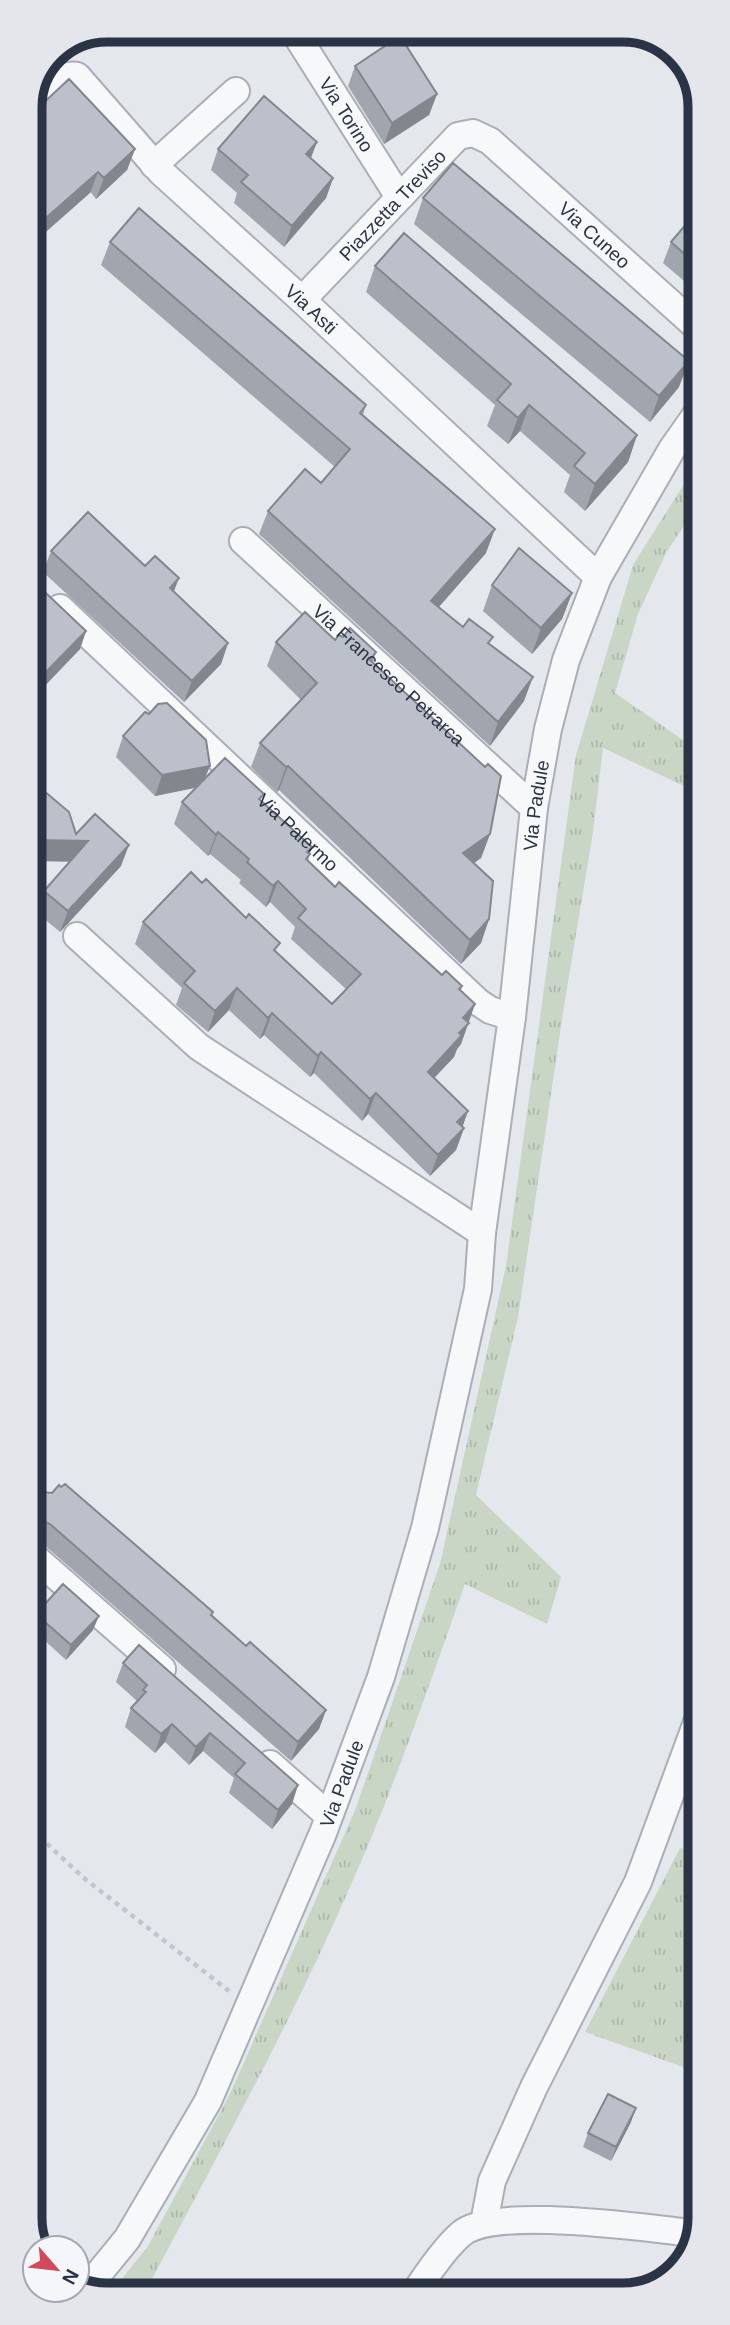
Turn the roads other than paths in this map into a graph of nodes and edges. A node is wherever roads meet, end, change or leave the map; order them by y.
1 (301, 42) edge
2 (236, 91) dead end
3 (43, 96) edge
4 (490, 141) joint
5 (154, 165) junction
6 (399, 197) junction
7 (302, 300) junction
8 (688, 319) edge
9 (688, 427) edge
10 (243, 541) dead end
11 (598, 577) junction
12 (42, 591) edge
13 (534, 808) junction
14 (76, 936) dead end
15 (512, 1017) junction
16 (482, 1233) junction
17 (42, 1564) edge
18 (175, 1681) edge
19 (247, 1744) edge
20 (688, 1747) edge
21 (329, 1816) junction
22 (484, 2223) junction
23 (686, 2232) edge
24 (92, 2281) edge
25 (422, 2283) edge

1 - 6 street, Via Torino
2 - 5 street
3 - 5 street, Via Asti
4 - 6 street, Piazzetta Treviso
4 - 8 street, Via Cuneo
5 - 7 street, Via Asti
6 - 7 street, Piazzetta Treviso
7 - 11 street, Via Asti
9 - 11 street, Via Padule
10 - 13 street, Via Francesco Petrarca
11 - 13 street, Via Padule
12 - 15 street, Via Palermo
13 - 15 street, Via Padule
14 - 16 street
15 - 16 street, Via Padule
16 - 21 street, Via Padule
17 - 18 street
19 - 21 street
20 - 22 street
21 - 24 street, Via Padule
22 - 23 street
22 - 25 street

